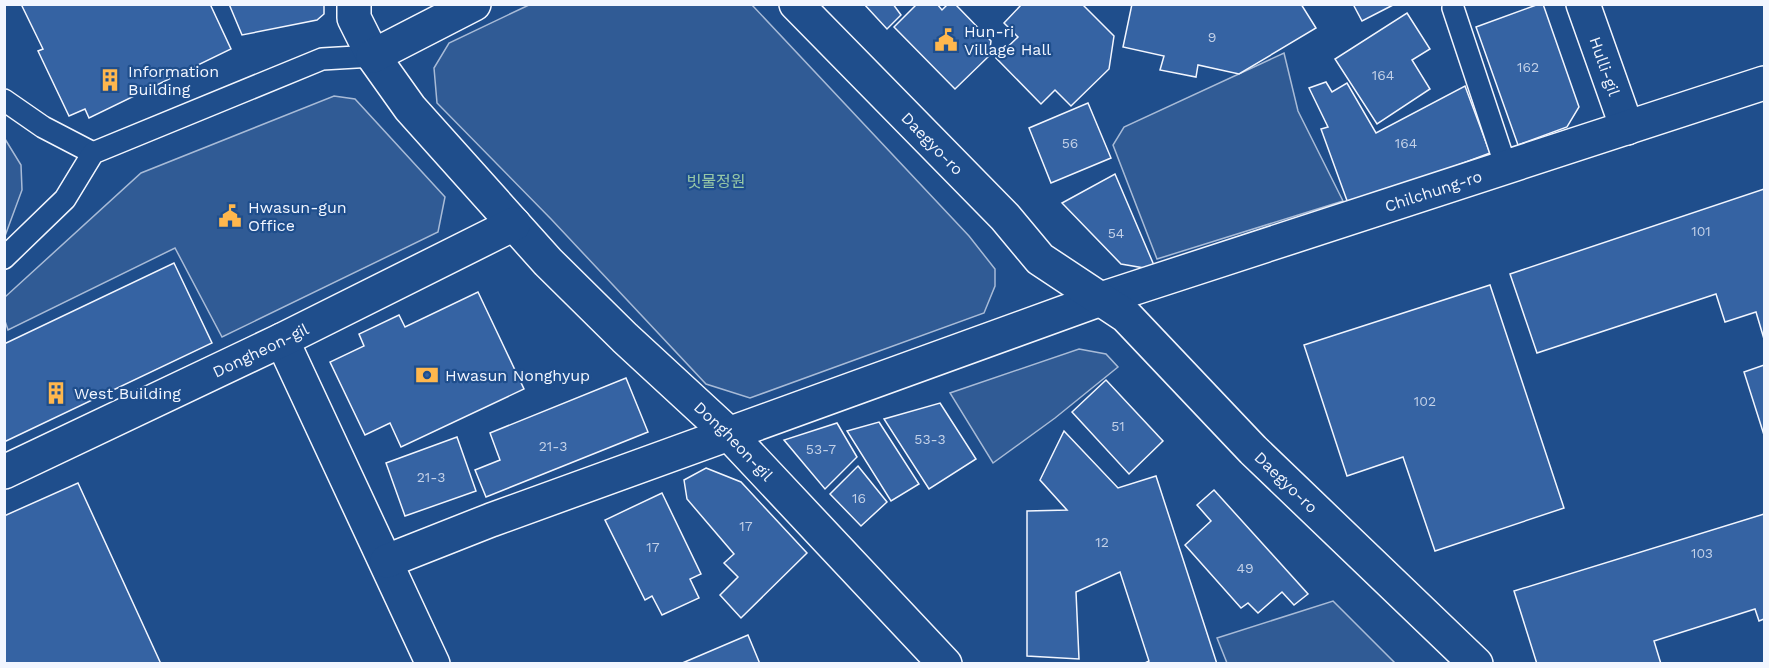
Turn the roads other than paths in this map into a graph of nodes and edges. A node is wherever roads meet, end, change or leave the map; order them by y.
1 (354, 4) edge
2 (474, 4) edge
3 (796, 4) edge
4 (1583, 4) edge
5 (1454, 8) dead end
6 (373, 56) junction
7 (1764, 83) edge
8 (4, 100) edge
9 (1627, 128) junction
10 (93, 153) junction
11 (1506, 167) junction
12 (514, 224) junction
13 (4, 258) edge
14 (1101, 299) junction
15 (282, 340) junction
16 (728, 433) junction
17 (4, 472) edge
18 (387, 561) junction
19 (433, 663) edge
20 (945, 663) edge
21 (1476, 663) edge

1 - 6 street, Dongheon-gil
2 - 6 street
3 - 14 street, Daegyo-ro
4 - 9 street, Hulli-gil
5 - 11 lane
6 - 10 lane
6 - 12 street, Dongheon-gil
7 - 9 street, Chilchung-ro
8 - 10 lane
9 - 11 street, Chilchung-ro
10 - 13 lane
11 - 14 street, Chilchung-ro
12 - 15 street, Dongheon-gil
12 - 16 street, Dongheon-gil
14 - 16 street
14 - 21 street, Daegyo-ro
15 - 17 street, Dongheon-gil
15 - 18 street
16 - 18 street
16 - 20 street, Dongheon-gil
18 - 19 street

